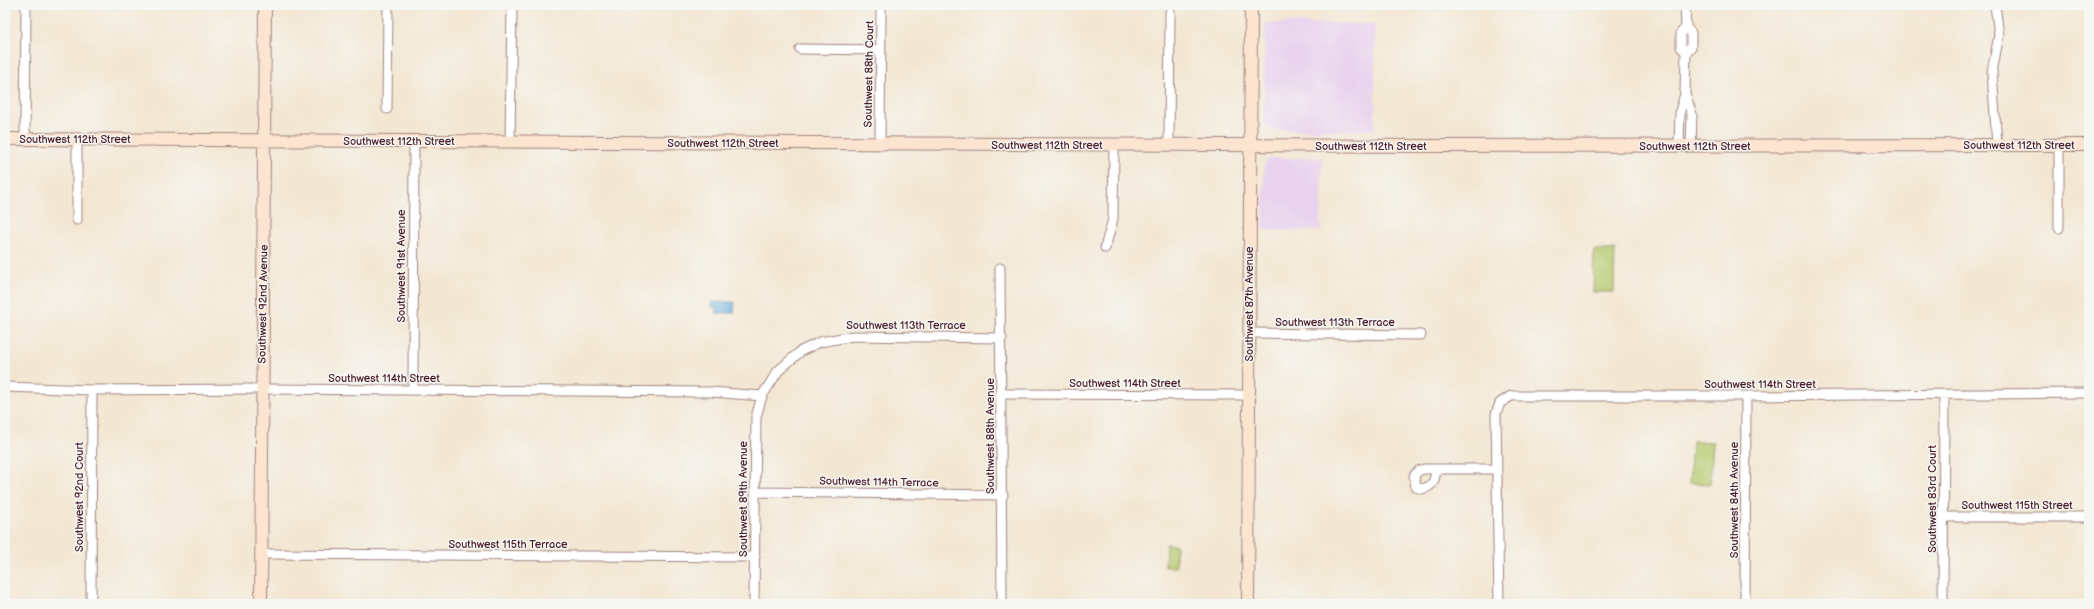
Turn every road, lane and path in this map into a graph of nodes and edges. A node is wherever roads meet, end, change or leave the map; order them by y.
1 (26, 5) edge
2 (265, 5) edge
3 (388, 5) edge
4 (512, 5) edge
5 (881, 5) edge
6 (1251, 5) edge
7 (1685, 5) edge
8 (1995, 5) edge
9 (1170, 12) dead end
10 (800, 49) dead end
11 (881, 50) junction
12 (1685, 94) junction
13 (387, 109) dead end
14 (5, 139) edge
15 (25, 139) junction
16 (77, 140) junction
17 (264, 140) junction
18 (414, 141) junction
19 (510, 142) junction
20 (880, 144) junction
21 (1169, 144) junction
22 (1114, 145) junction
23 (1251, 145) junction
24 (1997, 145) junction
25 (2059, 145) junction
26 (2089, 145) edge
27 (1679, 146) junction
28 (1692, 146) junction
29 (77, 220) dead end
30 (2059, 228) dead end
31 (1105, 248) dead end
32 (1000, 268) dead end
33 (1249, 333) junction
34 (1421, 335) dead end
35 (1002, 338) junction
36 (5, 387) edge
37 (262, 389) junction
38 (92, 390) junction
39 (413, 390) junction
40 (2089, 393) edge
41 (1002, 394) junction
42 (1944, 394) junction
43 (1249, 395) junction
44 (762, 396) junction
45 (1746, 396) junction
46 (1436, 469) dead end
47 (1497, 469) junction
48 (755, 492) junction
49 (1003, 495) junction
50 (1944, 517) junction
51 (2089, 517) edge
52 (261, 554) junction
53 (755, 557) junction
54 (91, 604) edge
55 (261, 604) edge
56 (754, 604) edge
57 (1002, 604) edge
58 (1248, 604) edge
59 (1498, 604) edge
60 (1745, 604) edge
61 (1943, 604) edge

1 - 15 street
2 - 17 main road, Southwest 92nd Avenue
3 - 13 street
4 - 19 street
5 - 11 street, Southwest 88th Court
6 - 23 main road, Southwest 87th Avenue
7 - 12 street
8 - 24 street
9 - 21 street
10 - 11 street
11 - 20 street, Southwest 88th Court
12 - 27 street
12 - 28 street
14 - 15 main road, Southwest 112th Street
15 - 16 main road, Southwest 112th Street
16 - 17 main road, Southwest 112th Street
16 - 29 street
17 - 18 main road, Southwest 112th Street
17 - 37 main road, Southwest 92nd Avenue
18 - 19 main road, Southwest 112th Street
18 - 39 street, Southwest 91st Avenue
19 - 20 main road, Southwest 112th Street
20 - 22 main road, Southwest 112th Street
21 - 22 main road, Southwest 112th Street
21 - 23 main road, Southwest 112th Street
22 - 31 street
23 - 27 main road, Southwest 112th Street
23 - 33 main road, Southwest 87th Avenue
24 - 25 main road, Southwest 112th Street
24 - 28 main road, Southwest 112th Street
25 - 26 main road, Southwest 112th Street
25 - 30 street
27 - 28 main road, Southwest 112th Street
32 - 35 street, Southwest 88th Avenue
33 - 34 street, Southwest 113th Terrace
33 - 43 main road, Southwest 87th Avenue
35 - 41 street, Southwest 88th Avenue
35 - 44 street, Southwest 113th Terrace
36 - 38 street, Southwest 114th Street
37 - 38 street, Southwest 114th Street
37 - 39 street, Southwest 114th Street
37 - 52 main road, Southwest 92nd Avenue
38 - 54 street, Southwest 92nd Court
39 - 44 street, Southwest 114th Street
40 - 42 street, Southwest 114th Street
41 - 43 street, Southwest 114th Street
41 - 49 street, Southwest 88th Avenue
42 - 45 street, Southwest 114th Street
42 - 50 street, Southwest 83rd Court
43 - 58 main road, Southwest 87th Avenue
44 - 48 street, Southwest 89th Avenue
45 - 47 street, Southwest 114th Street
45 - 60 street, Southwest 84th Avenue
46 - 47 street
47 - 59 street
48 - 49 street, Southwest 114th Terrace
48 - 53 street, Southwest 89th Avenue
49 - 57 street, Southwest 88th Avenue
50 - 51 street, Southwest 115th Street
50 - 61 street, Southwest 83rd Court
52 - 53 street, Southwest 115th Terrace
52 - 55 main road, Southwest 92nd Avenue
53 - 56 street, Southwest 89th Avenue

